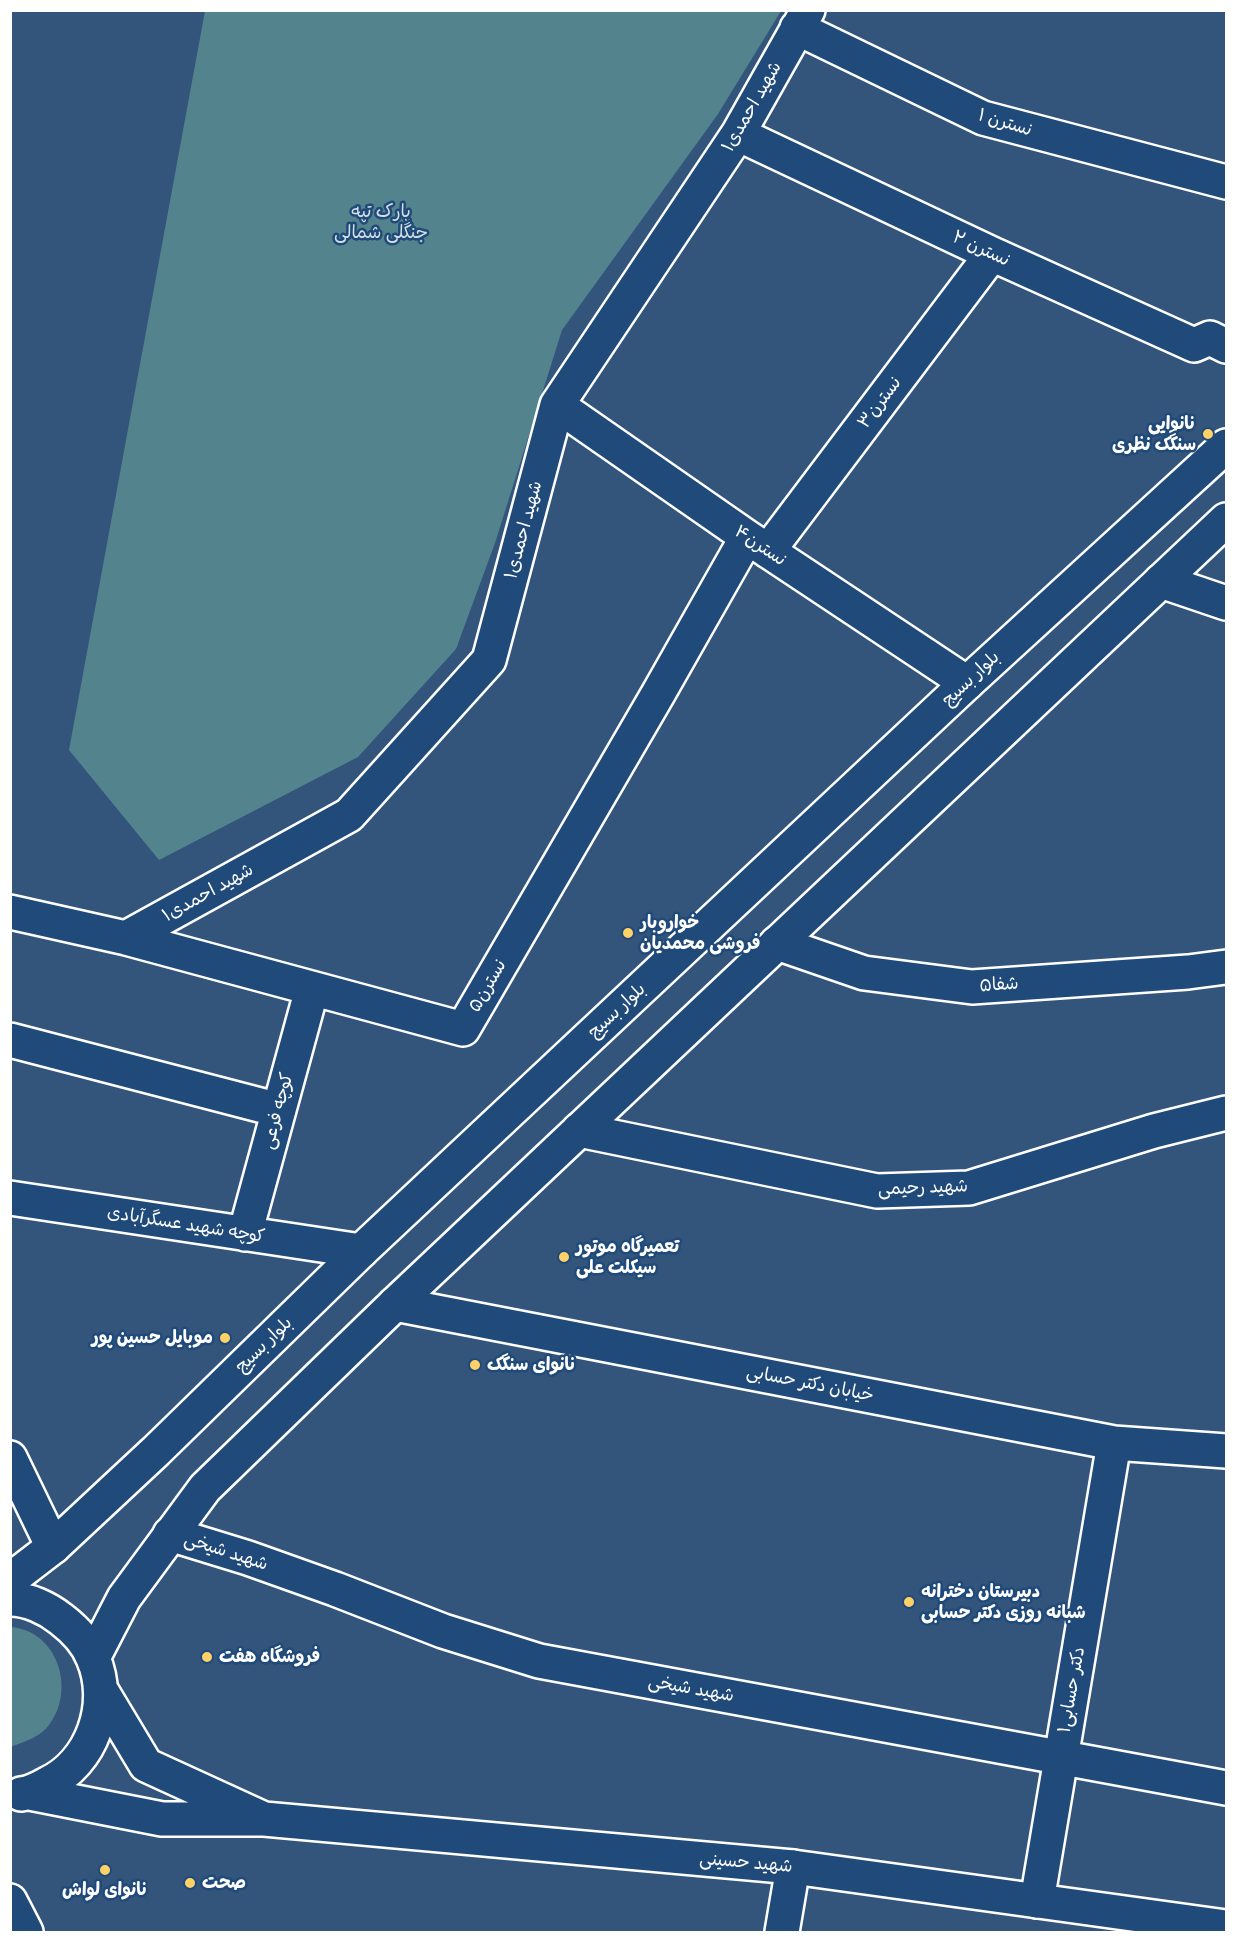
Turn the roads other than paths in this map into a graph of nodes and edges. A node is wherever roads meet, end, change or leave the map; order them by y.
1 (803, 19) edge
2 (738, 134) junction
3 (1227, 182) edge
4 (992, 254) junction
5 (1227, 346) edge
6 (557, 405) junction
7 (1227, 446) edge
8 (1227, 520) edge
9 (758, 544) junction
10 (1161, 581) junction
11 (1227, 603) edge
12 (967, 683) junction
13 (10, 912) edge
14 (126, 938) junction
15 (777, 943) junction
16 (1226, 967) edge
17 (312, 988) junction
18 (10, 1040) edge
19 (279, 1110) junction
20 (1227, 1113) edge
21 (579, 1130) junction
22 (10, 1198) edge
23 (244, 1234) junction
24 (361, 1251) junction
25 (395, 1304) junction
26 (1114, 1443) junction
27 (1227, 1451) edge
28 (10, 1458) edge
29 (170, 1534) junction
30 (53, 1547) junction
31 (10, 1580) edge
32 (10, 1599) edge
33 (93, 1658) junction
34 (101, 1690) junction
35 (1061, 1757) junction
36 (1227, 1788) edge
37 (20, 1794) edge
38 (264, 1819) junction
39 (793, 1867) junction
40 (10, 1901) edge
41 (1036, 1901) junction
42 (1227, 1927) edge
43 (26, 1932) edge
44 (782, 1932) edge

1 - 2 street, شهید احمدی۱
1 - 3 street, نسترن ۱
2 - 4 street, نسترن ۲
2 - 6 street, شهید احمدی۱
4 - 5 street, نسترن ۲
4 - 9 street, نسترن۳
6 - 9 street, نسترن۴
6 - 14 street, شهید احمدی۱
7 - 12 street, بلوار بسیج
8 - 10 street
9 - 12 street, نسترن۴
9 - 17 street, نسترن۵
10 - 11 street
10 - 15 street
12 - 24 street, بلوار بسیج
13 - 14 street, نسترن۵
14 - 17 street, نسترن۵
15 - 16 street, شفا۵
15 - 21 street
17 - 19 street, کوچه فرعی
18 - 19 street
19 - 23 street, کوچه فرعی
20 - 21 street, شهید رحیمی
21 - 25 street
22 - 23 street, کوچه شهید عسگرآبادی
23 - 24 street, کوچه شهید عسگرآبادی
24 - 30 street, بلوار بسیج
25 - 26 street, خیابان دکتر حسابی
25 - 29 street
26 - 27 street, خیابان دکتر حسابی
26 - 35 street, دکتر حسابی۱
28 - 30 street
29 - 33 street
29 - 35 street, شهید شیخی
30 - 31 street, بلوار بسیج
32 - 33 street
33 - 34 street
34 - 37 street
34 - 38 street
35 - 36 street, شهید شیخی
35 - 41 street, دکتر حسابی۱
37 - 38 street
38 - 39 street, شهید حسینی
39 - 41 street, شهید حسینی
39 - 44 street
40 - 43 street
41 - 42 street, شهید حسینی

